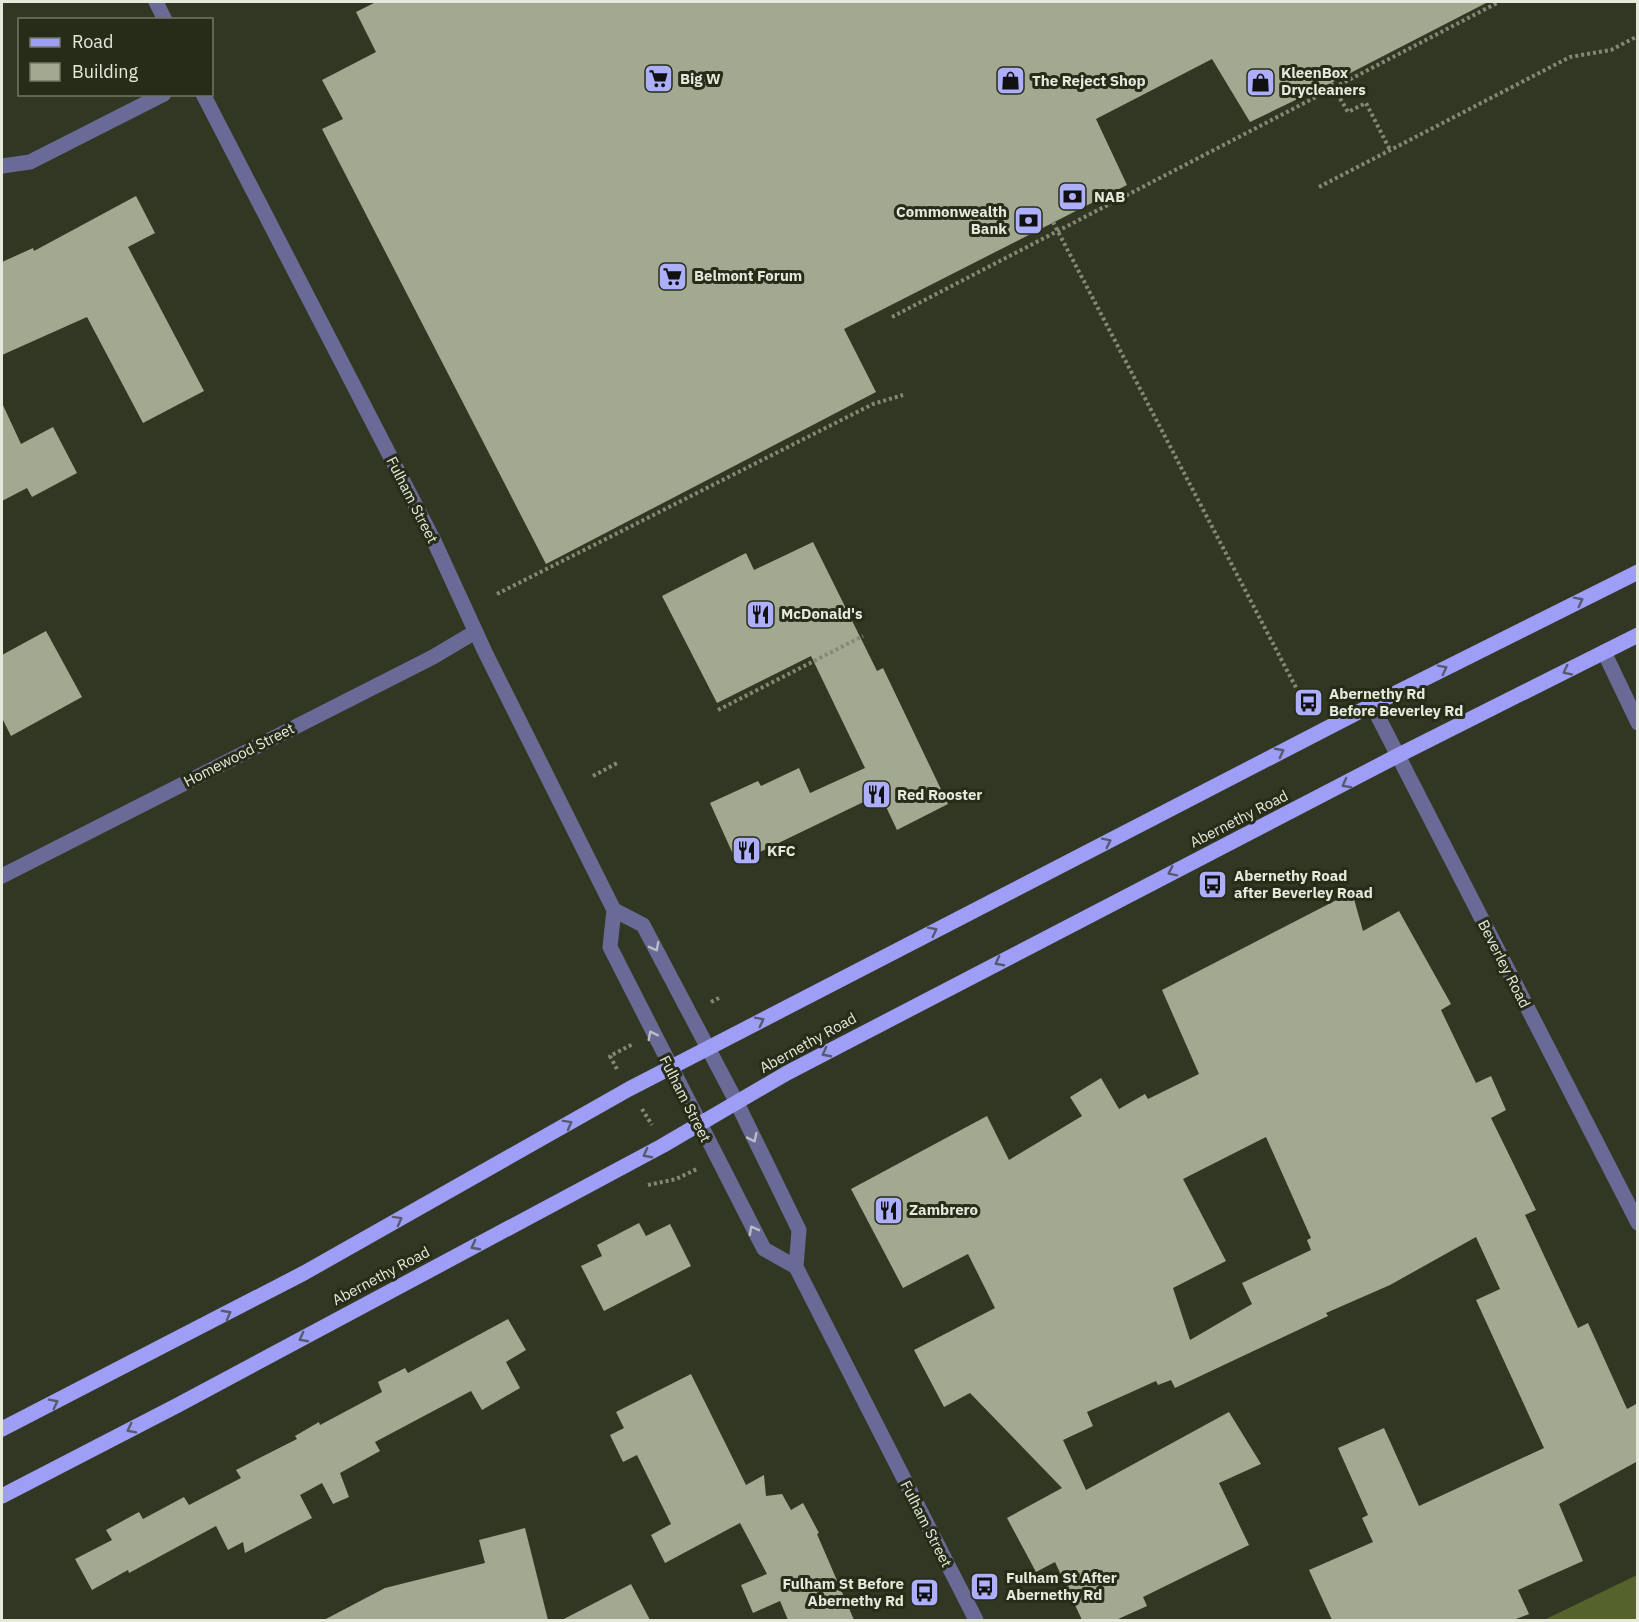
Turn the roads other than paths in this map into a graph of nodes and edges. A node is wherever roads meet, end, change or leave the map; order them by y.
1 (156, 2) edge
2 (164, 18) edge
3 (160, 96) edge
4 (204, 96) edge
5 (2, 166) edge
6 (1638, 572) edge
7 (475, 632) junction
8 (1638, 635) edge
9 (1604, 652) junction
10 (1372, 705) junction
11 (1638, 723) edge
12 (1397, 756) junction
13 (2, 876) edge
14 (614, 910) junction
15 (708, 1048) junction
16 (669, 1069) junction
17 (737, 1103) junction
18 (698, 1125) junction
19 (1638, 1222) edge
20 (796, 1266) junction
21 (2, 1429) edge
22 (2, 1496) edge
23 (976, 1620) edge

1 - 2 street
3 - 5 street
4 - 7 street, Fulham Street
10 -> 6 main road
7 - 13 street, Homewood Street
7 - 14 street, Fulham Street
8 - 9 main road, Abernethy Road
9 - 11 street
9 -> 12 main road, Abernethy Road
10 - 12 street, Beverley Road
15 -> 10 main road
12 -> 17 main road, Abernethy Road
12 - 19 street, Beverley Road
14 -> 15 street
16 -> 14 street, Fulham Street
15 - 16 main road
15 - 17 street
16 - 18 street, Fulham Street
21 -> 16 main road
17 - 18 main road, Abernethy Road
17 -> 20 street
20 -> 18 street, Fulham Street
18 -> 22 main road, Abernethy Road
20 - 23 street, Fulham Street

